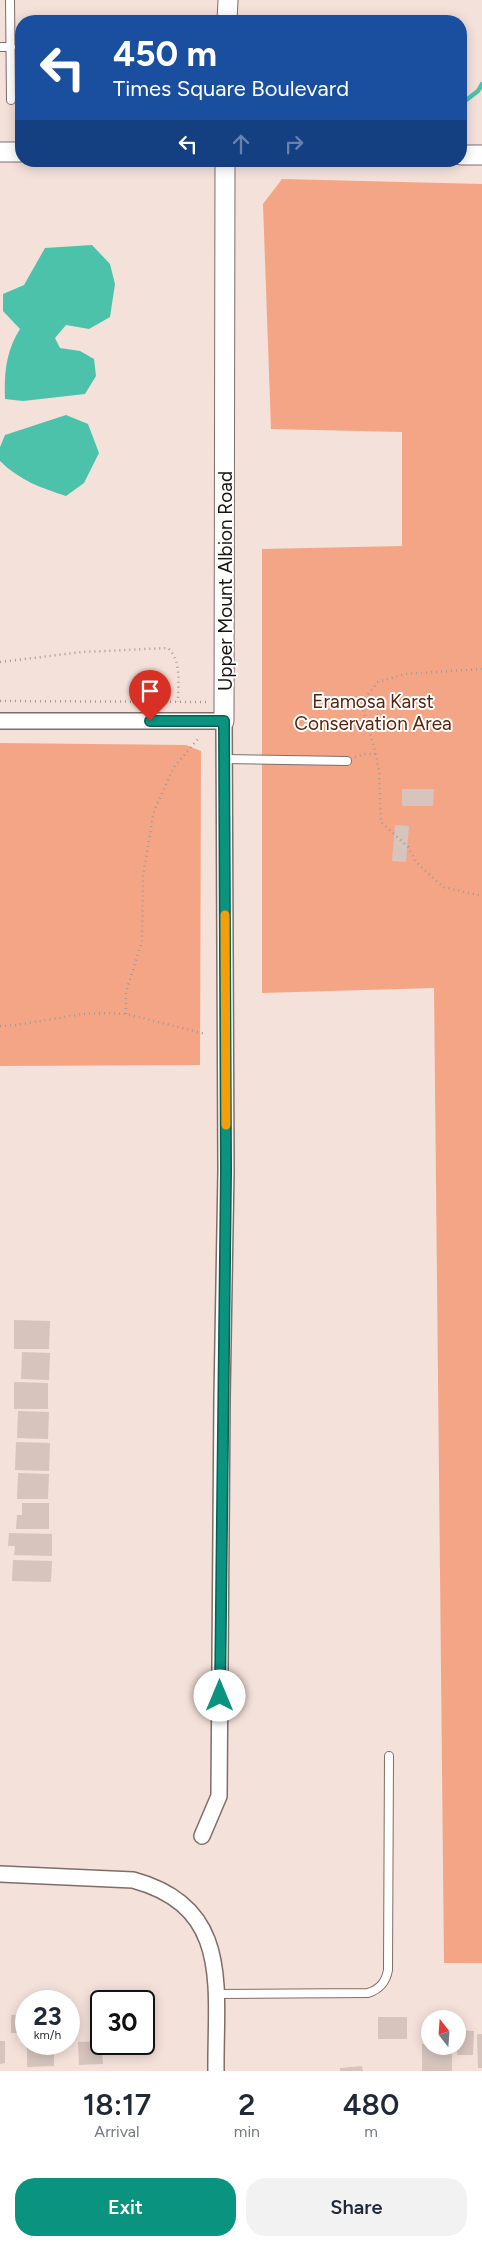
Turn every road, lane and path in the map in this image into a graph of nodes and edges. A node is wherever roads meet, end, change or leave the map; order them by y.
1 (10, 0) edge
2 (228, 0) edge
3 (227, 15) edge
4 (0, 47) edge
5 (11, 47) junction
6 (10, 100) dead end
7 (0, 152) edge
8 (15, 152) edge
9 (467, 155) edge
10 (482, 155) edge
11 (225, 167) edge
12 (0, 662) edge
13 (482, 668) edge
14 (0, 701) edge
15 (178, 702) junction
16 (224, 712) junction
17 (0, 721) edge
18 (198, 740) dead end
19 (376, 754) junction
20 (224, 759) junction
21 (347, 761) joint
22 (482, 896) edge
23 (126, 1014) junction
24 (0, 1026) edge
25 (206, 1034) dead end
26 (389, 1756) dead end
27 (202, 1836) dead end
28 (0, 1874) edge
29 (215, 1994) junction
30 (216, 2071) edge

1 - 5 lane
2 - 3 street
4 - 5 lane
5 - 6 lane
7 - 8 street
9 - 10 street
11 - 16 street, Upper Mount Albion Road
12 - 15 path
13 - 19 path
14 - 15 path
15 - 16 path
16 - 17 street
16 - 20 street, Upper Mount Albion Road
18 - 23 path
19 - 21 path
19 - 22 path
20 - 21 lane
20 - 27 street, Upper Mount Albion Road
23 - 24 path
23 - 25 path
26 - 29 lane
28 - 29 street
29 - 30 street

